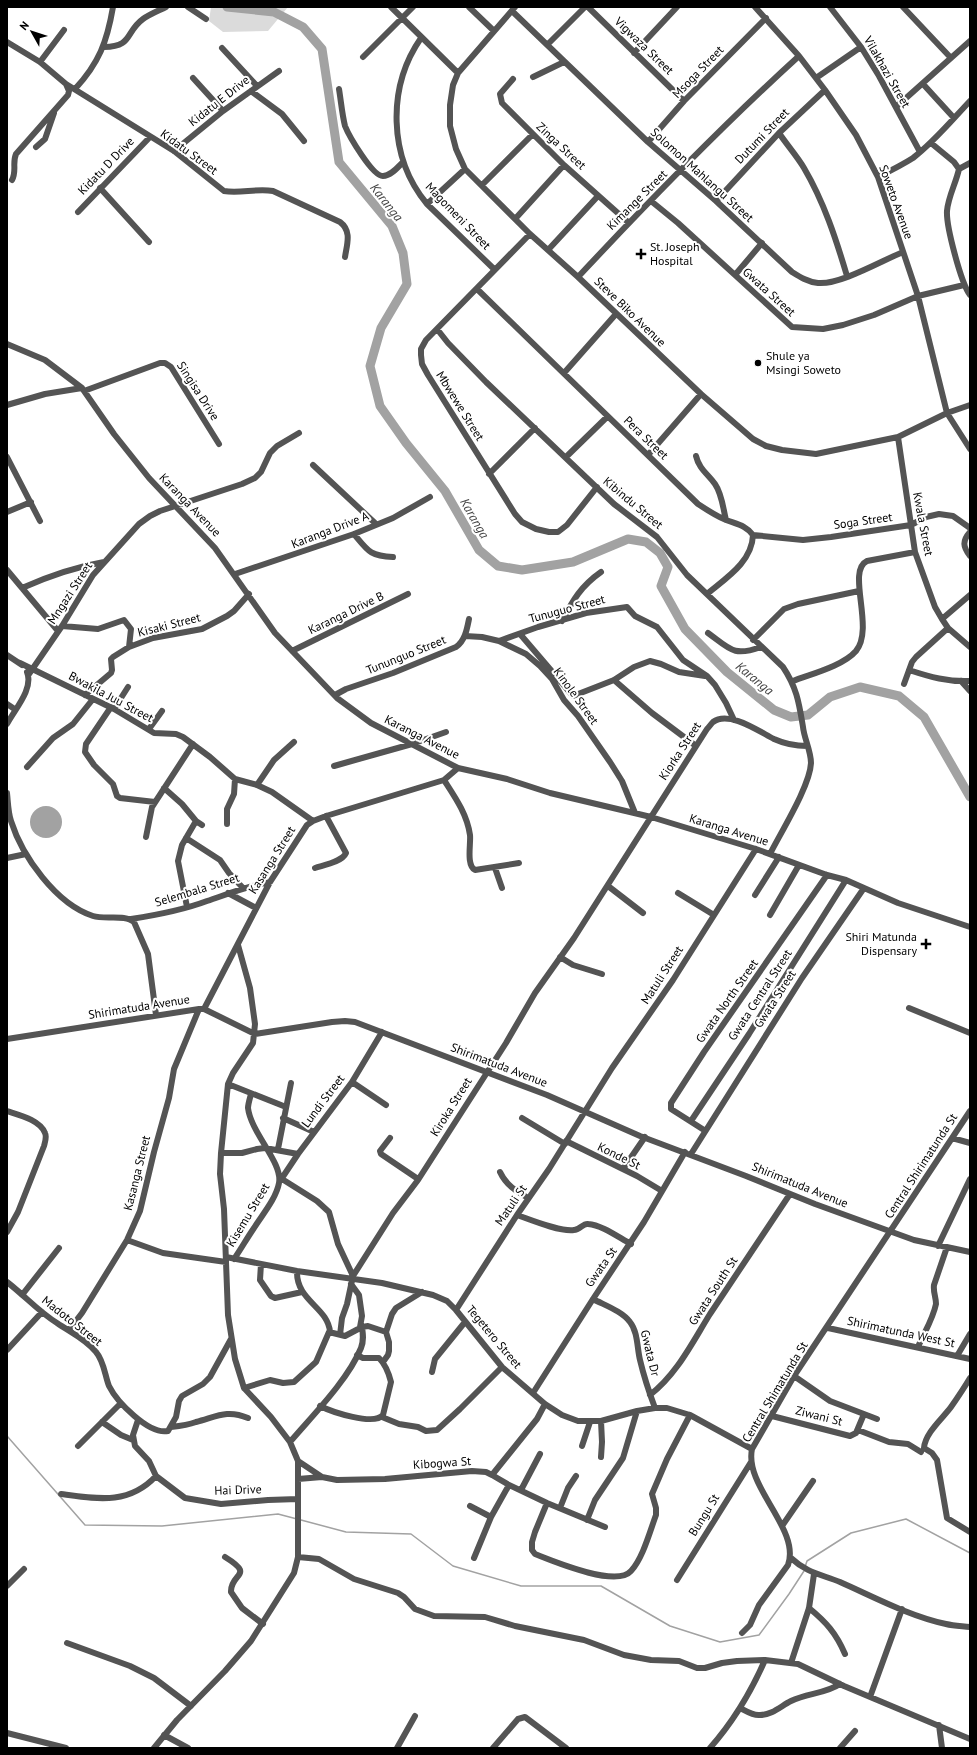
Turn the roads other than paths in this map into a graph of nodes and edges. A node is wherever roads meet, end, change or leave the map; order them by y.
1 (113, 7) edge
2 (166, 7) edge
3 (188, 7) edge
4 (391, 7) edge
5 (413, 7) edge
6 (469, 7) edge
7 (586, 7) edge
8 (677, 7) edge
9 (755, 7) edge
10 (830, 7) edge
11 (903, 7) edge
12 (158, 9) edge
13 (513, 9) edge
14 (402, 17) junction
15 (766, 18) junction
16 (206, 19) dead end
17 (64, 30) dead end
18 (494, 31) junction
19 (421, 38) junction
20 (970, 41) edge
21 (7, 42) edge
22 (547, 45) junction
23 (104, 47) junction
24 (861, 47) junction
25 (222, 48) dead end
26 (634, 53) junction
27 (799, 56) junction
28 (363, 57) dead end
29 (951, 58) junction
30 (40, 62) junction
31 (564, 62) junction
32 (279, 71) dead end
33 (458, 73) junction
34 (533, 77) dead end
35 (193, 78) dead end
36 (816, 78) junction
37 (513, 79) dead end
38 (66, 84) junction
39 (922, 84) junction
40 (257, 86) junction
41 (75, 89) junction
42 (339, 89) dead end
43 (825, 90) junction
44 (250, 91) junction
45 (684, 101) junction
46 (970, 101) edge
47 (896, 108) junction
48 (55, 110) junction
49 (223, 111) junction
50 (954, 118) junction
51 (779, 133) junction
52 (532, 135) junction
53 (150, 137) junction
54 (304, 141) dead end
55 (648, 142) junction
56 (931, 143) junction
57 (36, 147) dead end
58 (174, 151) junction
59 (920, 152) junction
60 (403, 162) junction
61 (970, 163) edge
62 (564, 165) junction
63 (465, 169) junction
64 (959, 169) junction
65 (681, 170) junction
66 (878, 177) junction
67 (12, 180) dead end
68 (482, 185) junction
69 (100, 188) junction
70 (598, 196) junction
71 (651, 201) junction
72 (716, 201) junction
73 (427, 204) junction
74 (78, 212) dead end
75 (515, 219) junction
76 (629, 223) junction
77 (530, 234) junction
78 (149, 242) dead end
79 (762, 243) junction
80 (548, 250) junction
81 (903, 252) junction
82 (345, 257) dead end
83 (495, 270) junction
84 (734, 275) junction
85 (847, 276) junction
86 (578, 277) junction
87 (964, 284) junction
88 (477, 289) junction
89 (970, 295) edge
90 (918, 296) junction
91 (616, 314) junction
92 (437, 329) junction
93 (7, 344) edge
94 (564, 373) junction
95 (83, 389) junction
96 (700, 394) junction
97 (7, 405) edge
98 (970, 406) edge
99 (947, 413) junction
100 (607, 417) junction
101 (535, 428) junction
102 (299, 433) dead end
103 (898, 437) junction
104 (219, 444) dead end
105 (970, 449) edge
106 (648, 455) junction
107 (696, 456) dead end
108 (7, 457) edge
109 (566, 457) junction
110 (312, 465) dead end
111 (489, 474) junction
112 (597, 487) junction
113 (430, 497) dead end
114 (31, 502) junction
115 (176, 507) junction
116 (7, 512) edge
117 (726, 520) junction
118 (40, 521) dead end
119 (376, 524) junction
120 (911, 525) junction
121 (970, 528) edge
122 (970, 532) edge
123 (354, 534) junction
124 (753, 535) junction
125 (915, 552) junction
126 (970, 556) edge
127 (393, 557) dead end
128 (104, 562) junction
129 (7, 570) edge
130 (601, 572) dead end
131 (235, 574) junction
132 (22, 588) junction
133 (859, 591) junction
134 (249, 594) junction
135 (408, 594) dead end
136 (707, 594) junction
137 (970, 595) edge
138 (469, 619) dead end
139 (942, 619) junction
140 (562, 621) junction
141 (60, 628) junction
142 (948, 628) junction
143 (708, 633) dead end
144 (520, 634) junction
145 (465, 636) junction
146 (753, 640) junction
147 (499, 641) junction
148 (129, 647) junction
149 (761, 647) junction
150 (970, 648) edge
151 (292, 651) junction
152 (7, 655) edge
153 (20, 662) junction
154 (33, 668) junction
155 (909, 670) junction
156 (29, 674) junction
157 (707, 676) junction
158 (614, 680) junction
159 (793, 681) junction
160 (961, 681) junction
161 (970, 681) edge
162 (904, 684) dead end
163 (128, 687) dead end
164 (970, 691) edge
165 (335, 695) junction
166 (85, 696) junction
167 (93, 699) junction
168 (19, 703) junction
169 (7, 704) edge
170 (13, 708) junction
171 (112, 708) junction
172 (162, 712) dead end
173 (7, 713) edge
174 (734, 720) junction
175 (7, 724) edge
176 (149, 729) junction
177 (446, 732) dead end
178 (294, 742) dead end
179 (193, 744) junction
180 (412, 744) junction
181 (696, 746) junction
182 (807, 746) junction
183 (334, 766) dead end
184 (27, 767) dead end
185 (458, 768) junction
186 (235, 779) junction
187 (444, 780) junction
188 (257, 785) junction
189 (164, 788) junction
190 (7, 793) edge
191 (155, 802) junction
192 (635, 813) junction
193 (326, 816) junction
194 (652, 817) junction
195 (9, 819) edge
196 (196, 820) junction
197 (313, 821) junction
198 (227, 824) dead end
199 (202, 825) dead end
200 (146, 837) dead end
201 (186, 838) junction
202 (756, 849) junction
203 (26, 854) junction
204 (770, 854) junction
205 (779, 857) junction
206 (7, 858) edge
207 (519, 863) dead end
208 (799, 865) junction
209 (315, 868) dead end
210 (495, 868) junction
211 (827, 876) junction
212 (846, 880) junction
213 (270, 882) junction
214 (608, 886) junction
215 (243, 888) junction
216 (502, 888) dead end
217 (864, 888) junction
218 (228, 893) junction
219 (678, 893) dead end
220 (755, 895) dead end
221 (187, 907) junction
222 (256, 908) junction
223 (643, 913) dead end
224 (714, 915) junction
225 (770, 915) dead end
226 (131, 919) junction
227 (970, 928) edge
228 (238, 945) junction
229 (560, 957) junction
230 (602, 974) dead end
231 (909, 1008) dead end
232 (202, 1009) junction
233 (156, 1015) junction
234 (382, 1032) junction
235 (970, 1033) edge
236 (255, 1034) junction
237 (7, 1040) edge
238 (486, 1072) junction
239 (352, 1082) junction
240 (291, 1083) dead end
241 (228, 1084) junction
242 (251, 1094) junction
243 (386, 1105) dead end
244 (286, 1107) junction
245 (7, 1111) edge
246 (970, 1111) edge
247 (585, 1112) junction
248 (283, 1118) junction
249 (522, 1118) dead end
250 (691, 1121) junction
251 (704, 1130) junction
252 (314, 1132) junction
253 (645, 1137) junction
254 (390, 1138) dead end
255 (952, 1138) junction
256 (565, 1143) junction
257 (970, 1143) edge
258 (265, 1148) junction
259 (278, 1149) junction
260 (221, 1153) junction
261 (688, 1153) junction
262 (298, 1154) junction
263 (623, 1169) junction
264 (500, 1172) dead end
265 (418, 1179) junction
266 (970, 1179) edge
267 (281, 1180) junction
268 (662, 1191) junction
269 (790, 1194) junction
270 (528, 1198) junction
271 (517, 1215) junction
272 (7, 1232) edge
273 (890, 1232) junction
274 (127, 1240) junction
275 (631, 1244) junction
276 (938, 1246) junction
277 (59, 1248) dead end
278 (947, 1248) junction
279 (970, 1252) edge
280 (234, 1259) junction
281 (226, 1260) junction
282 (261, 1264) junction
283 (297, 1271) junction
284 (352, 1279) junction
285 (8, 1284) edge
286 (302, 1292) junction
287 (422, 1292) junction
288 (22, 1295) junction
289 (593, 1299) junction
290 (456, 1310) junction
291 (42, 1312) junction
292 (465, 1322) junction
293 (361, 1327) junction
294 (828, 1328) junction
295 (69, 1330) junction
296 (330, 1332) junction
297 (386, 1332) junction
298 (970, 1334) edge
299 (340, 1335) junction
300 (231, 1339) junction
301 (918, 1347) junction
302 (7, 1350) edge
303 (357, 1355) junction
304 (957, 1356) junction
305 (970, 1358) edge
306 (383, 1362) junction
307 (502, 1367) junction
308 (432, 1372) dead end
309 (794, 1376) junction
310 (970, 1378) edge
311 (244, 1388) junction
312 (533, 1393) junction
313 (650, 1395) junction
314 (121, 1403) junction
315 (545, 1404) junction
316 (320, 1406) junction
317 (655, 1408) junction
318 (637, 1411) junction
319 (864, 1414) junction
320 (690, 1415) junction
321 (772, 1416) junction
322 (382, 1417) junction
323 (248, 1418) dead end
324 (877, 1419) dead end
325 (138, 1420) junction
326 (601, 1421) junction
327 (102, 1422) junction
328 (590, 1422) junction
329 (171, 1427) junction
330 (858, 1430) junction
331 (133, 1440) junction
332 (290, 1442) junction
333 (78, 1446) dead end
334 (582, 1446) dead end
335 (752, 1449) junction
336 (921, 1452) dead end
337 (540, 1454) dead end
338 (601, 1457) dead end
339 (298, 1460) junction
340 (750, 1462) junction
341 (492, 1475) junction
342 (156, 1476) junction
343 (576, 1476) dead end
344 (322, 1477) junction
345 (298, 1479) junction
346 (813, 1481) dead end
347 (509, 1485) junction
348 (521, 1490) junction
349 (61, 1494) dead end
350 (298, 1499) junction
351 (547, 1503) junction
352 (470, 1506) dead end
353 (560, 1508) junction
354 (491, 1518) junction
355 (587, 1520) junction
356 (782, 1526) junction
357 (605, 1528) dead end
358 (970, 1532) edge
359 (225, 1557) dead end
360 (298, 1557) junction
361 (474, 1558) dead end
362 (791, 1558) junction
363 (24, 1569) dead end
364 (814, 1574) junction
365 (677, 1580) dead end
366 (7, 1586) edge
367 (809, 1608) junction
368 (902, 1609) junction
369 (263, 1624) junction
370 (970, 1627) edge
371 (742, 1633) dead end
372 (66, 1643) dead end
373 (845, 1654) dead end
374 (765, 1660) junction
375 (791, 1663) junction
376 (840, 1684) junction
377 (870, 1697) junction
378 (191, 1706) junction
379 (740, 1708) junction
380 (415, 1716) dead end
381 (939, 1725) junction
382 (855, 1730) dead end
383 (7, 1733) edge
384 (164, 1735) junction
385 (970, 1739) edge
386 (46, 1746) edge
387 (66, 1748) edge
388 (154, 1748) edge
389 (188, 1748) edge
390 (397, 1748) edge
391 (493, 1748) edge
392 (566, 1748) edge
393 (710, 1748) edge
394 (840, 1748) edge
395 (942, 1748) edge

1 - 23 street
2 - 12 street
3 - 16 street
4 - 14 street
5 - 14 street
6 - 18 street
7 - 22 street
7 - 26 street, Vigwaza Street
8 - 26 street
9 - 15 street, Soweto Avenue
10 - 24 street, Vilakhazi Street
11 - 29 street
12 - 23 street
13 - 18 street, Steve Biko Avenue
13 - 22 street, Solomon Mahlangu Street
14 - 19 street
14 - 28 street
15 - 27 street, Soweto Avenue
15 - 45 street, Msoga Street
17 - 30 street
18 - 33 street, Steve Biko Avenue
19 - 33 street
19 - 60 street, Magomeni Street
20 - 29 street
21 - 30 street, Kidatu Street
22 - 31 street, Solomon Mahlangu Street
23 - 41 street
24 - 36 street
24 - 47 street, Vilakhazi Street
25 - 40 street
26 - 45 street, Vigwaza Street
27 - 36 street, Soweto Avenue
27 - 65 street, Kimange Street
29 - 39 street
30 - 38 street, Kidatu Street
31 - 34 street
31 - 55 street, Solomon Mahlangu Street
32 - 40 street, Kidatu E Drive
33 - 63 street, Steve Biko Avenue
35 - 49 street
36 - 43 street, Soweto Avenue
37 - 52 street, Zinga Street
38 - 41 street, Kidatu Street
38 - 48 street
39 - 47 street
39 - 50 street
40 - 44 street, Kidatu E Drive
41 - 53 street, Kidatu Street
42 - 60 street
43 - 51 street, Dutumi Street
43 - 66 street, Soweto Avenue
44 - 49 street, Kidatu E Drive
44 - 54 street
45 - 55 street, Msoga Street
46 - 50 street
47 - 59 street, Vilakhazi Street
48 - 57 street
48 - 67 street
49 - 58 street, Kidatu E Drive
50 - 56 street
51 - 72 street, Dutumi Street
51 - 85 street
52 - 62 street, Zinga Street
52 - 68 street
53 - 58 street, Kidatu Street
53 - 69 street, Kidatu D Drive
55 - 65 street, Solomon Mahlangu Street
56 - 59 street
56 - 64 street
58 - 82 street, Kidatu Street
59 - 66 street
60 - 73 street, Magomeni Street
61 - 64 street
62 - 70 street, Zinga Street
62 - 75 street
63 - 68 street, Steve Biko Avenue
63 - 73 street
64 - 87 street
65 - 71 street, Kimange Street
65 - 72 street, Solomon Mahlangu Street
66 - 81 street, Soweto Avenue
68 - 75 street, Steve Biko Avenue
69 - 74 street, Kidatu D Drive
69 - 78 street
70 - 76 street, Zinga Street
70 - 80 street
71 - 76 street, Kimange Street
71 - 84 street, Gwata Street
72 - 79 street, Solomon Mahlangu Street
73 - 83 street, Magomeni Street
75 - 77 street, Steve Biko Avenue
76 - 86 street, Kimange Street
77 - 80 street, Steve Biko Avenue
77 - 83 street, Mbwewe Street
79 - 84 street
79 - 85 street, Solomon Mahlangu Street
80 - 86 street, Steve Biko Avenue
81 - 85 street, Solomon Mahlangu Street
81 - 90 street, Soweto Avenue
83 - 88 street, Mbwewe Street
84 - 90 street, Gwata Street
86 - 91 street, Steve Biko Avenue
87 - 89 street
87 - 90 street, Gwata Street
88 - 92 street, Mbwewe Street
88 - 94 street, Pera Street
90 - 99 street, Soweto Avenue
91 - 94 street
91 - 96 street, Steve Biko Avenue
92 - 101 street, Kibindu Street
92 - 111 street, Mbwewe Street
93 - 95 street, Karanga Avenue
94 - 100 street, Pera Street
95 - 97 street
95 - 104 street, Singisa Drive
95 - 115 street, Karanga Avenue
96 - 103 street, Steve Biko Avenue
96 - 106 street
98 - 99 street, Steve Biko Avenue
99 - 103 street, Steve Biko Avenue
99 - 105 street, Soweto Avenue
100 - 106 street, Pera Street
100 - 109 street
101 - 109 street, Kibindu Street
101 - 111 street
102 - 115 street, Mngazi Street
103 - 120 street, Kwala Street
106 - 117 street, Pera Street
107 - 117 street
108 - 114 street
109 - 112 street, Kibindu Street
110 - 119 street
111 - 112 street, Mbwewe Street
112 - 136 street, Kibindu Street
113 - 119 street, Karanga Drive A
114 - 116 street
114 - 118 street
115 - 128 street, Mngazi Street
115 - 131 street, Karanga Avenue
117 - 124 street, Pera Street
119 - 123 street, Karanga Drive A
120 - 121 street, Soga Street
120 - 124 street, Soga Street
120 - 125 street, Kwala Street
122 - 126 street
123 - 127 street
123 - 131 street, Karanga Drive A
124 - 136 street
125 - 133 street
125 - 139 street, Kwala Street
128 - 132 street
128 - 141 street, Mngazi Street
129 - 132 street
130 - 140 street
131 - 134 street, Karanga Avenue
132 - 141 street
133 - 146 street
133 - 159 street
134 - 148 street, Kisaki Street
134 - 151 street, Karanga Avenue
135 - 151 street, Karanga Drive B
136 - 146 street, Kibindu Street
137 - 139 street
138 - 145 street
139 - 142 street, Kwala Street
140 - 144 street, Tunuguo Street
140 - 157 street, Tunuguo Street
141 - 148 street
141 - 154 street, Mngazi Street
142 - 150 street, Kwala Street
142 - 155 street
143 - 149 street
144 - 147 street, Tunuguo Street
144 - 158 street
145 - 147 street, Kinole Street
145 - 165 street, Tununguo Street
146 - 149 street, Kibindu Street
147 - 192 street, Kinole Street
148 - 166 street, Kisaki Street
149 - 159 street, Kibindu Street
151 - 165 street, Karanga Avenue
152 - 153 street, Bwakila Juu Street
153 - 154 street, Bwakila Juu Street
153 - 156 street
154 - 156 street, Mngazi Street
154 - 166 street, Bwakila Juu Street
155 - 160 street
155 - 162 street
156 - 168 street
157 - 158 street
157 - 174 street, Tunuguo Street
158 - 181 street
159 - 182 street, Kibindu Street
160 - 161 street
160 - 164 street
163 - 171 street
165 - 180 street, Karanga Avenue
166 - 167 street, Bwakila Juu Street
167 - 171 street, Bwakila Juu Street
167 - 184 street
168 - 170 street
168 - 175 street
169 - 170 street
170 - 173 street
171 - 176 street, Bwakila Juu Street
171 - 191 street
172 - 176 street
174 - 181 street, Kiorka Street
174 - 182 street, Kiorka Street
176 - 179 street, Bwakila Juu Street
177 - 180 street
178 - 188 street
179 - 186 street, Bwakila Juu Street
179 - 189 street
180 - 183 street
180 - 185 street, Karanga Avenue
181 - 194 street, Kiorka Street
182 - 204 street
185 - 187 street, Kasanga Street
185 - 192 street, Karanga Avenue
186 - 188 street, Bwakila Juu Street
186 - 198 street
187 - 193 street, Kasanga Street
187 - 210 street
188 - 197 street, Bwakila Juu Street
189 - 191 street
189 - 196 street
190 - 195 street, Selembala Street
191 - 200 street
192 - 194 street, Karanga Avenue
193 - 197 street, Kasanga Street
193 - 209 street
194 - 202 street, Karanga Avenue
194 - 214 street, Kiroka Street
195 - 203 street, Selembala Street
196 - 199 street
196 - 201 street
197 - 213 street, Kasanga Street
201 - 215 street
201 - 221 street
202 - 204 street, Karanga Avenue
202 - 224 street, Matuli Street
203 - 206 street
203 - 226 street, Selembala Street
204 - 205 street, Karanga Avenue
205 - 208 street, Karanga Avenue
205 - 220 street
207 - 210 street
208 - 211 street, Karanga Avenue
208 - 225 street
210 - 216 street
211 - 212 street, Karanga Avenue
211 - 250 street, Gwata North Street
212 - 217 street, Karanga Avenue
212 - 250 street, Gwata Central Street
213 - 215 street, Selembala Street
213 - 222 street, Kasanga Street
214 - 223 street
214 - 229 street, Kiroka Street
215 - 218 street, Selembala Street
217 - 227 street, Karanga Avenue
217 - 251 street, Gwata Street
218 - 221 street, Selembala Street
218 - 222 street
219 - 224 street
221 - 226 street, Selembala Street
222 - 228 street, Kasanga Street
224 - 247 street, Matuli Street
226 - 233 street
228 - 232 street, Kasanga Street
228 - 236 street
229 - 230 street
229 - 238 street, Kiroka Street
231 - 235 street
232 - 233 street, Shirimatuda Avenue
232 - 236 street, Shirimatuda Avenue
232 - 274 street, Kasanga Street
233 - 237 street, Shirimatuda Avenue
234 - 236 street, Shirimatuda Avenue
234 - 238 street, Shirimatuda Avenue
234 - 239 street, Lundi Street
236 - 241 street
238 - 247 street, Shirimatuda Avenue
238 - 265 street, Kiroka Street
239 - 243 street
239 - 252 street, Lundi Street
240 - 244 street
241 - 242 street
241 - 260 street
242 - 244 street
242 - 258 street, Kisemu Street
244 - 248 street
245 - 272 street
246 - 255 street, Central Shirimatunda St
247 - 253 street, Shirimatuda Avenue
247 - 256 street, Matuli St
248 - 252 street
248 - 259 street
249 - 256 street, Konde St
250 - 251 street, Gwata North Street
251 - 261 street, Gwata St
252 - 262 street, Lundi Street
253 - 261 street, Shirimatuda Avenue
253 - 263 street
254 - 265 street
255 - 257 street
255 - 273 street, Central Shirimatunda St
256 - 263 street, Konde St
256 - 270 street, Matuli St
258 - 259 street
258 - 260 street
258 - 267 street, Kisemu Street
259 - 262 street
260 - 281 street
261 - 268 street, Gwata St
261 - 269 street, Shirimatuda Avenue
262 - 267 street, Lundi Street
263 - 268 street, Konde St
264 - 270 street
265 - 284 street, Kiroka Street
266 - 276 street
267 - 280 street, Kisemu Street
267 - 284 street
268 - 275 street, Gwata St
269 - 273 street, Shirimatuda Avenue
269 - 313 street, Gwata South St
270 - 271 street, Matuli St
271 - 275 street
271 - 290 street, Matuli St
273 - 276 street, Shirimatuda Avenue
273 - 294 street, Central Shimatunda St
274 - 281 street, Tegetero Street
274 - 295 street, Kasanga Street
275 - 289 street, Gwata St
276 - 278 street, Shirimatuda Avenue
277 - 288 street
278 - 279 street, Shirimatuda Avenue
278 - 301 street
280 - 281 street, Tegetero Street
280 - 282 street, Tegetero Street
281 - 300 street
282 - 283 street, Tegetero Street
282 - 286 street
283 - 284 street, Tegetero Street
283 - 286 street
284 - 287 street, Tegetero Street
284 - 293 street
284 - 299 street, Kiroka Street
285 - 288 street, Madoto Street
286 - 296 street
287 - 290 street, Tegetero Street
287 - 297 street
288 - 291 street, Madoto Street
289 - 312 street, Gwata St
289 - 313 street, Gwata Dr
290 - 292 street, Tegetero Street
291 - 295 street, Madoto Street
291 - 302 street
292 - 307 street, Tegetero Street
292 - 308 street
293 - 297 street
293 - 299 street
293 - 303 street
294 - 301 street, Shirimatunda West St
294 - 309 street, Central Shimatunda St
295 - 314 street, Madoto Street
296 - 299 street
296 - 311 street
297 - 306 street
298 - 304 street
300 - 311 street
300 - 329 street
301 - 304 street, Shirimatunda West St
303 - 306 street
303 - 316 street
304 - 305 street, Shirimatunda West St
306 - 322 street
307 - 312 street, Tegetero Street
307 - 322 street
309 - 319 street
309 - 321 street, Central Shimatunda St
310 - 358 street
311 - 332 street
312 - 315 street, Tegetero Street
313 - 317 street, Gwata Dr
314 - 325 street, Madoto Street
314 - 327 street
315 - 328 street, Tegetero Street
315 - 341 street
316 - 322 street
316 - 332 street
317 - 318 street, Tegetero Street
317 - 320 street, Tegetero Street
318 - 326 street, Tegetero Street
318 - 355 street
319 - 324 street
319 - 330 street, Ziwani St
320 - 335 street, Tegetero Street
320 - 351 street
321 - 330 street, Ziwani St
321 - 335 street, Central Shimatunda St
323 - 329 street, Madoto Street
325 - 329 street, Madoto Street
325 - 331 street
326 - 328 street, Tegetero Street
326 - 338 street
327 - 331 street
327 - 333 street
328 - 334 street
330 - 336 street, Ziwani St
331 - 342 street, Hai Drive
332 - 339 street
335 - 340 street, Central Shimatunda St
337 - 348 street
339 - 344 street, Kibogwa St
339 - 345 street
340 - 356 street, Central Shimatunda St
340 - 365 street, Bungu St
341 - 344 street, Kibogwa St
341 - 347 street, Kibogwa St
342 - 349 street
342 - 350 street, Hai Drive
343 - 353 street
344 - 345 street
345 - 350 street
346 - 356 street
347 - 348 street, Kibogwa St
347 - 354 street
348 - 351 street, Kibogwa St
350 - 360 street
351 - 353 street, Kibogwa St
352 - 354 street
353 - 355 street, Kibogwa St
354 - 361 street
355 - 357 street, Kibogwa St
356 - 362 street, Central Shimatunda St
359 - 369 street
360 - 369 street
360 - 374 street
362 - 364 street
362 - 371 street
363 - 366 street
364 - 367 street
364 - 368 street
367 - 373 street
367 - 375 street
368 - 370 street
368 - 377 street
369 - 378 street
372 - 378 street
374 - 375 street
374 - 379 street
375 - 376 street
376 - 377 street
376 - 379 street
377 - 381 street
378 - 384 street
379 - 393 street
380 - 390 street
381 - 385 street
381 - 395 street
382 - 394 street
383 - 386 street
384 - 388 street
384 - 389 street
386 - 387 street
391 - 392 street

